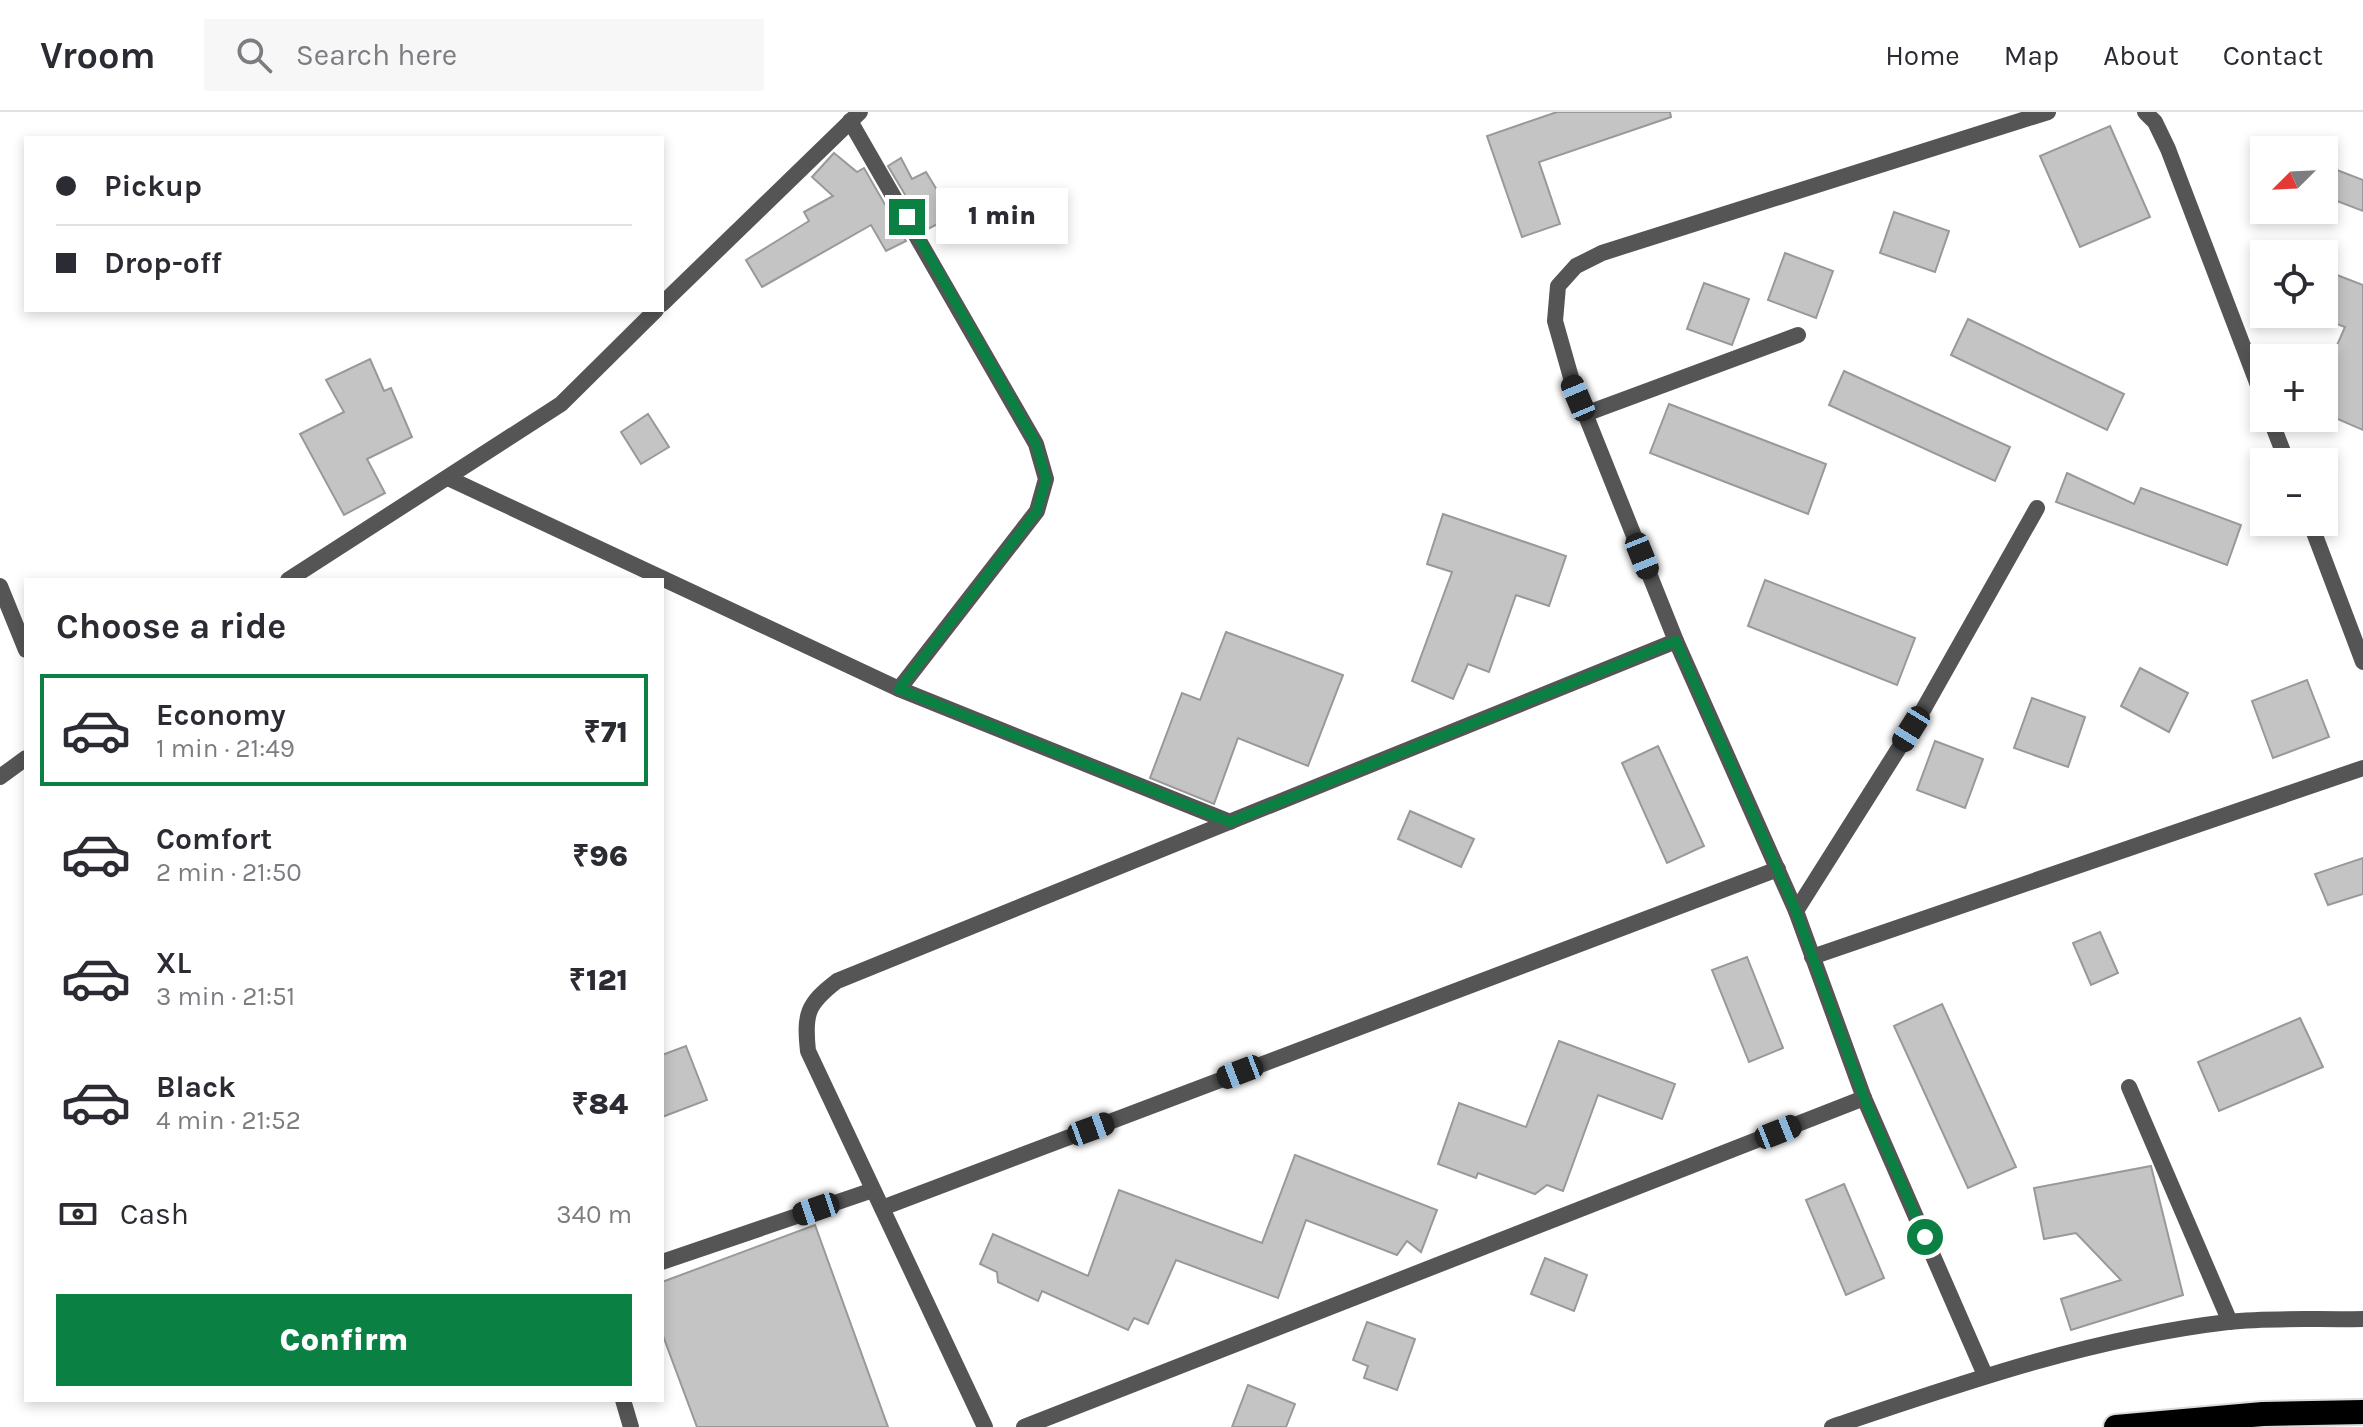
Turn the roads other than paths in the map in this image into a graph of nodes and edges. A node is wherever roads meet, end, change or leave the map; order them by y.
1 (2048, 112) edge
2 (2145, 112) edge
3 (855, 117) edge
4 (664, 302) edge
5 (654, 312) edge
6 (1798, 335) dead end
7 (2250, 364) edge
8 (1585, 414) junction
9 (448, 478) junction
10 (2037, 508) dead end
11 (2315, 536) edge
12 (291, 578) edge
13 (662, 578) edge
14 (664, 579) edge
15 (0, 586) edge
16 (1676, 641) junction
17 (24, 645) edge
18 (2363, 662) edge
19 (899, 689) junction
20 (24, 759) edge
21 (2363, 768) edge
22 (0, 777) edge
23 (1230, 822) junction
24 (1778, 869) junction
25 (1796, 911) junction
26 (1812, 957) junction
27 (2129, 1087) dead end
28 (1864, 1098) junction
29 (873, 1190) junction
30 (882, 1208) junction
31 (664, 1261) edge
32 (2363, 1319) edge
33 (2230, 1322) junction
34 (1985, 1375) junction
35 (624, 1402) edge
36 (2363, 1412) edge
37 (631, 1427) edge
38 (985, 1427) edge
39 (1024, 1427) edge
40 (1832, 1427) edge
41 (2116, 1427) edge

1 - 8 street
2 - 7 street
3 - 4 street
3 - 19 street
5 - 9 street
6 - 8 street
8 - 16 street
9 - 12 street
9 - 13 street
10 - 25 street
11 - 18 street
14 - 19 street
15 - 17 street
16 - 23 street
16 - 24 street
19 - 23 street
20 - 22 street
21 - 26 street
23 - 29 street
24 - 25 street
24 - 30 street
25 - 26 street
26 - 28 street
27 - 33 street
28 - 34 street
28 - 39 street
29 - 30 street
29 - 31 street
30 - 38 street
32 - 33 street
33 - 34 street
34 - 40 street
35 - 37 street
36 - 41 highway

